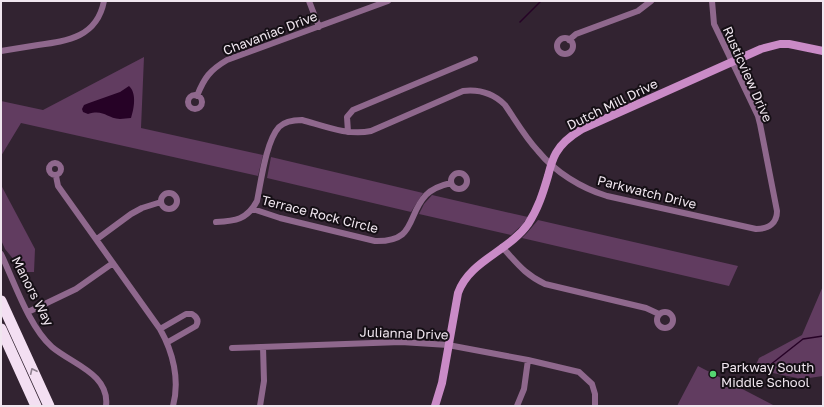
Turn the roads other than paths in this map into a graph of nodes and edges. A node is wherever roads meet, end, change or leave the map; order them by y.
1 (104, 1) edge
2 (309, 1) edge
3 (388, 1) edge
4 (651, 1) edge
5 (712, 1) edge
6 (319, 27) junction
7 (570, 40) dead end
8 (1, 51) edge
9 (823, 51) edge
10 (475, 59) dead end
11 (733, 62) junction
12 (197, 96) dead end
13 (348, 132) junction
14 (551, 164) junction
15 (56, 176) dead end
16 (451, 183) dead end
17 (161, 202) dead end
18 (253, 209) junction
19 (216, 222) dead end
20 (772, 225) joint
21 (96, 240) junction
22 (502, 247) junction
23 (1, 254) edge
24 (113, 263) junction
25 (1, 302) edge
26 (28, 312) junction
27 (659, 314) dead end
28 (1, 329) edge
29 (160, 329) junction
30 (168, 342) junction
31 (448, 345) junction
32 (263, 347) junction
33 (232, 348) dead end
34 (528, 360) junction
35 (36, 406) edge
36 (49, 406) edge
37 (106, 406) edge
38 (173, 406) edge
39 (260, 406) edge
40 (435, 406) edge
41 (517, 406) edge
42 (595, 406) edge

1 - 8 street
2 - 6 street
3 - 6 street, Chavaniac Drive
4 - 7 street
5 - 11 street, Rusticview Drive
6 - 12 street, Chavaniac Drive
9 - 11 street, Dutch Mill Drive
10 - 13 street
11 - 14 street, Dutch Mill Drive
11 - 20 street, Rusticview Drive
13 - 14 street, Parkwatch Drive
13 - 18 street, Parkwatch Drive
14 - 20 street, Parkwatch Drive
14 - 22 street, Dutch Mill Drive
15 - 21 street
16 - 18 street, Terrace Rock Circle
17 - 21 street
18 - 19 street
21 - 24 street
22 - 27 street
22 - 31 street, Dutch Mill Drive
23 - 26 street, Manors Way
24 - 26 street
24 - 29 street
36 -> 25 highway
26 - 37 street, Manors Way
28 - 35 highway
29 - 30 street
29 - 30 street
30 - 38 street
31 - 32 street, Julianna Drive
31 - 34 street, Julianna Drive
31 - 40 street, Dutch Mill Drive
32 - 33 street, Julianna Drive
32 - 39 street
34 - 41 street
34 - 42 street, Julianna Drive

